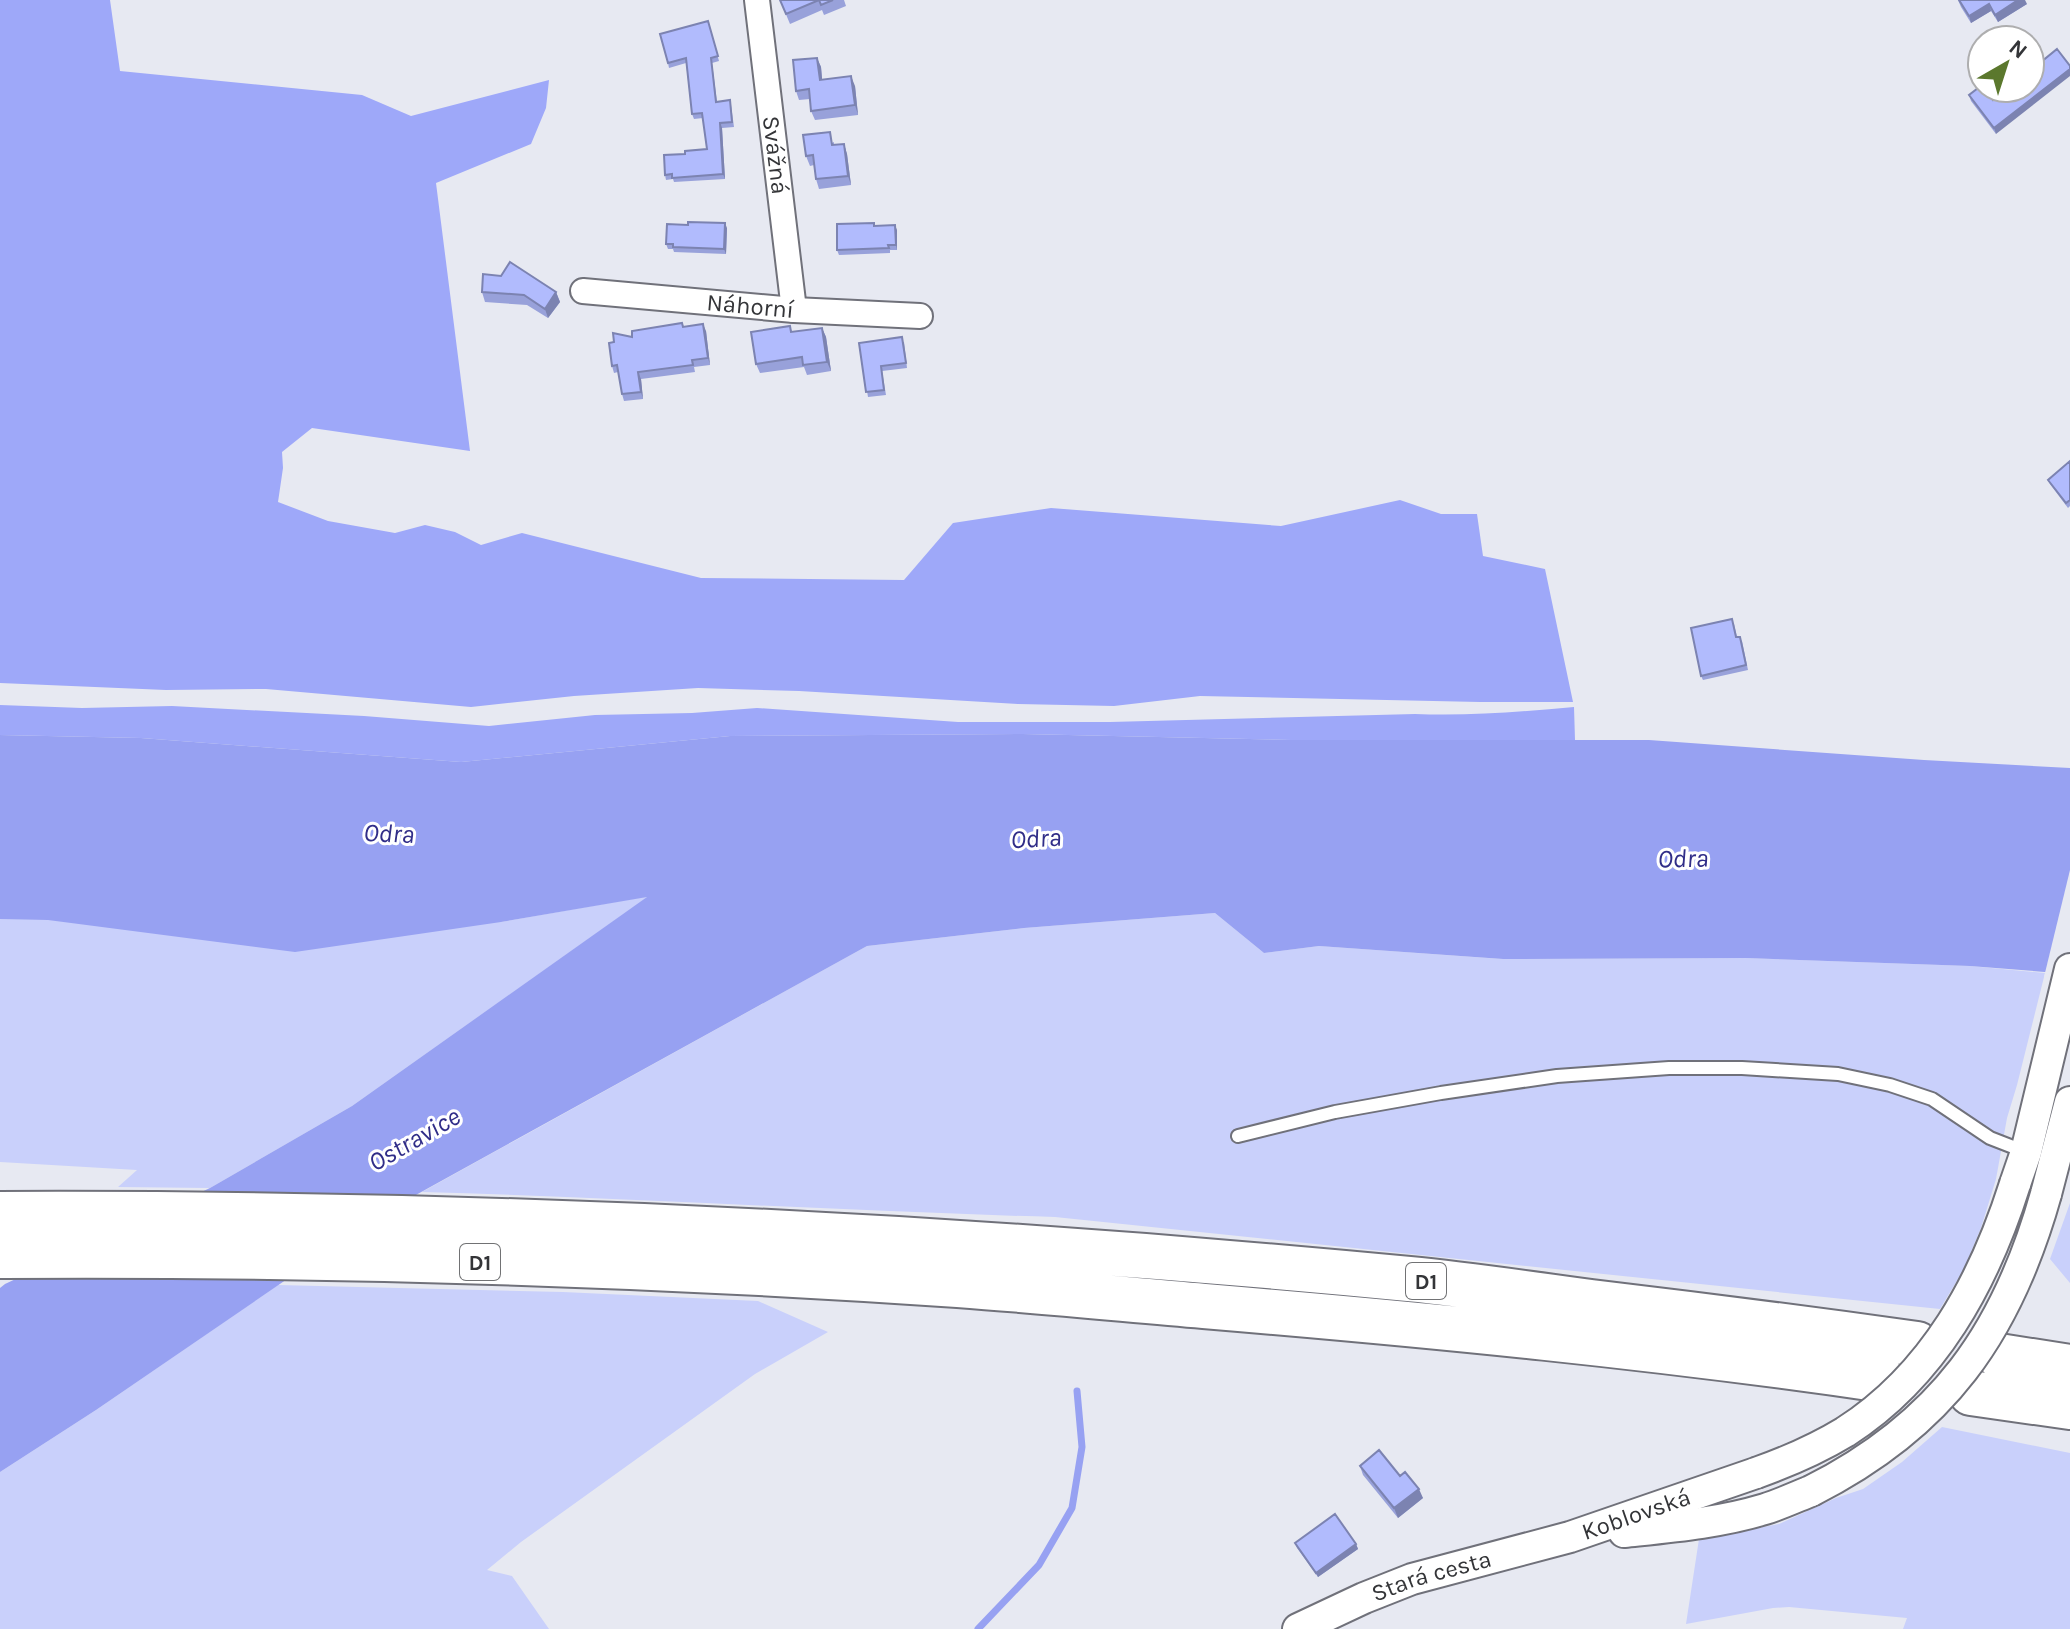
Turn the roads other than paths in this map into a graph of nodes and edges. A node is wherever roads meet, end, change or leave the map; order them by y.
1 (757, 0) edge
2 (583, 291) dead end
3 (794, 310) junction
4 (920, 316) dead end
5 (2070, 969) edge
6 (2070, 1102) edge
7 (1238, 1136) dead end
8 (2026, 1152) junction
9 (2063, 1158) edge
10 (0, 1214) edge
11 (0, 1256) edge
12 (1917, 1344) dead end
13 (1999, 1356) dead end
14 (2070, 1367) edge
15 (1883, 1380) dead end
16 (1971, 1393) dead end
17 (2070, 1407) edge
18 (1570, 1537) junction
19 (1300, 1629) edge

1 - 3 street, Svážná
2 - 3 street, Náhorní
3 - 4 street, Náhorní
5 - 8 street, Koblovská
6 - 9 street, Koblovská
7 - 8 lane
8 - 18 street, Koblovská, bridge
9 - 18 street, Koblovská, bridge
10 - 12 highway, D1
11 - 15 highway, D1
13 - 14 highway
16 - 17 highway
18 - 19 street, Stará cesta

